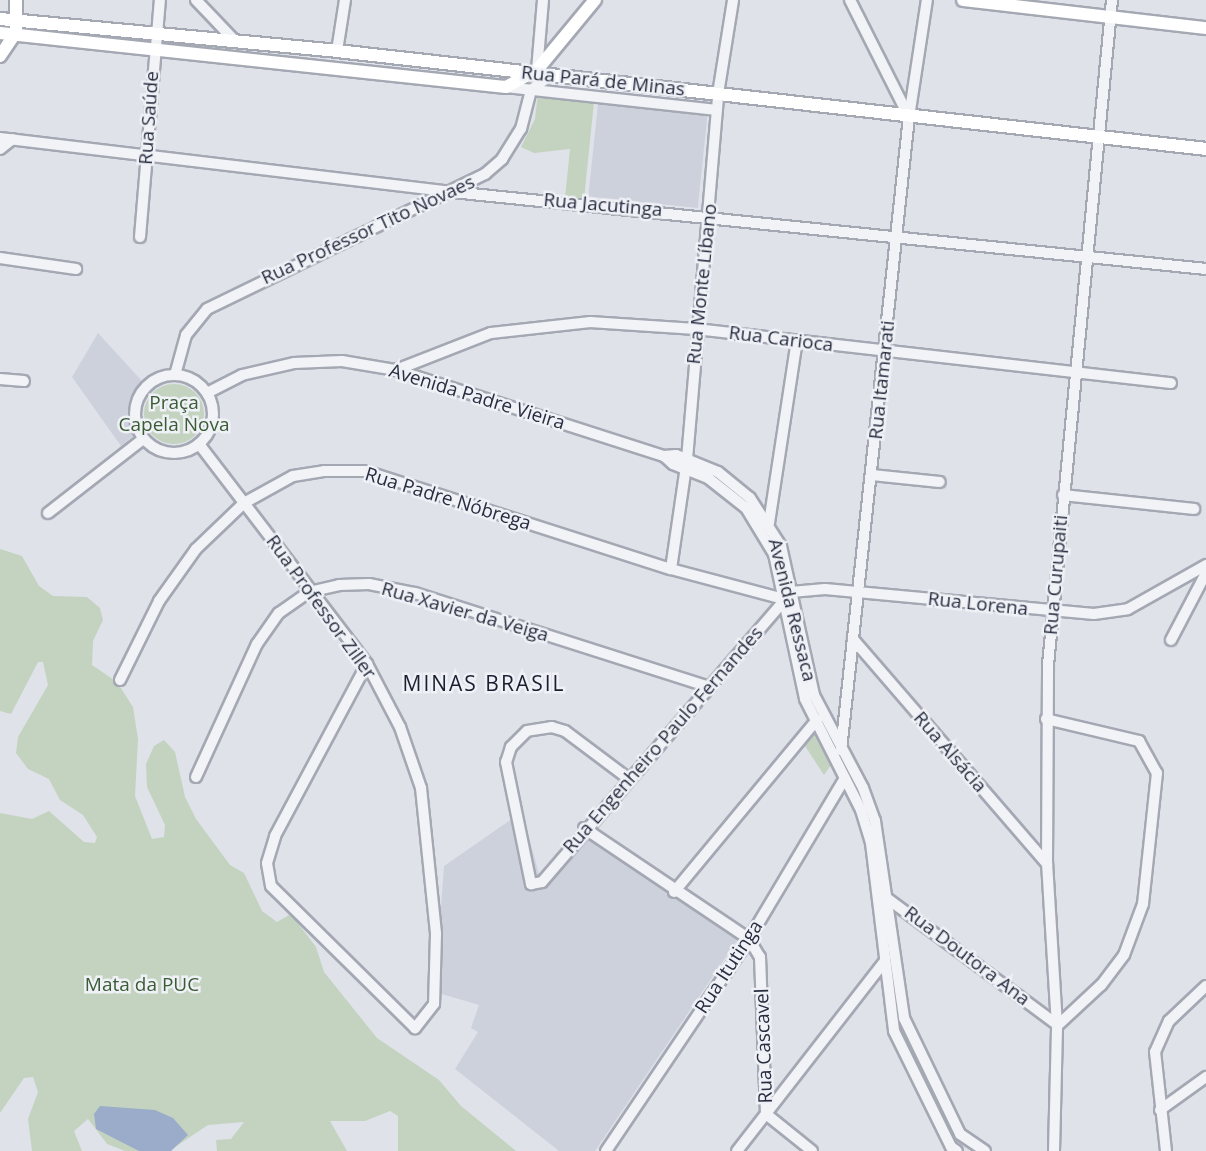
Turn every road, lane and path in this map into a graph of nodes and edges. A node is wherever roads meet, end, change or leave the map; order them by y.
1 (16, 0) edge
2 (160, 0) edge
3 (196, 0) edge
4 (345, 0) edge
5 (542, 0) edge
6 (594, 0) edge
7 (733, 0) edge
8 (850, 0) edge
9 (927, 0) edge
10 (963, 0) edge
11 (1112, 0) edge
12 (1111, 17) junction
13 (18, 18) junction
14 (0, 19) edge
15 (1206, 28) edge
16 (0, 33) edge
17 (16, 33) junction
18 (156, 33) junction
19 (234, 41) junction
20 (153, 48) junction
21 (337, 51) junction
22 (0, 56) edge
23 (535, 71) junction
24 (552, 75) junction
25 (506, 87) junction
26 (531, 90) junction
27 (718, 94) junction
28 (717, 110) junction
29 (909, 117) junction
30 (0, 138) edge
31 (1101, 138) junction
32 (13, 139) junction
33 (0, 149) edge
34 (1206, 149) edge
35 (148, 155) junction
36 (452, 192) junction
37 (709, 215) junction
38 (896, 235) junction
39 (140, 237) dead end
40 (1089, 257) junction
41 (0, 258) edge
42 (76, 269) dead end
43 (1206, 269) edge
44 (696, 329) junction
45 (797, 341) junction
46 (885, 352) junction
47 (396, 370) junction
48 (1076, 374) junction
49 (175, 375) junction
50 (0, 379) edge
51 (24, 382) dead end
52 (1171, 383) dead end
53 (206, 393) junction
54 (144, 439) junction
55 (199, 444) junction
56 (664, 456) joint
57 (686, 464) junction
58 (872, 475) junction
59 (940, 482) dead end
60 (1063, 495) junction
61 (244, 503) junction
62 (1194, 509) dead end
63 (48, 513) dead end
64 (769, 523) junction
65 (1206, 565) edge
66 (671, 569) junction
67 (1206, 573) edge
68 (309, 592) junction
69 (860, 592) junction
70 (787, 596) junction
71 (1054, 612) junction
72 (852, 639) junction
73 (1171, 640) dead end
74 (367, 664) junction
75 (120, 680) dead end
76 (709, 687) junction
77 (818, 718) junction
78 (1046, 719) junction
79 (837, 754) junction
80 (196, 777) dead end
81 (845, 778) junction
82 (629, 779) junction
83 (584, 828) junction
84 (1047, 864) junction
85 (674, 892) junction
86 (882, 896) junction
87 (749, 939) junction
88 (895, 960) junction
89 (883, 962) junction
90 (1206, 986) edge
91 (1056, 1025) junction
92 (1206, 1077) edge
93 (1160, 1110) junction
94 (766, 1114) junction
95 (960, 1134) junction
96 (952, 1150) edge
97 (606, 1151) edge
98 (737, 1151) edge
99 (812, 1151) edge
100 (985, 1151) edge
101 (1054, 1151) edge
102 (1167, 1151) edge

1 - 13 main road
2 - 18 street, Rua Saúde
3 - 19 street
4 - 21 street
5 - 23 street
6 - 23 main road
7 - 27 street, Rua Monte Líbano
8 - 29 street
9 - 29 street, Rua Itamarati
10 - 12 main road
11 - 12 street, Rua Curupaiti
12 - 15 main road
12 - 31 street, Rua Curupaiti
13 - 14 main road, Rua Pará de Minas
13 - 17 main road
13 - 18 main road, Rua Pará de Minas
16 - 17 main road, Rua Pará de Minas
17 - 20 main road, Rua Pará de Minas
17 - 22 main road
18 - 19 main road, Rua Pará de Minas
18 - 20 street, Rua Saúde
19 - 21 main road, Rua Pará de Minas
20 - 25 main road, Rua Pará de Minas
20 - 35 street, Rua Saúde
21 - 23 main road, Rua Pará de Minas
23 - 24 main road, Rua Pará de Minas
23 - 25 main road
24 - 26 street
24 - 27 main road, Rua Pará de Minas
25 - 26 street, Rua Pará de Minas
26 - 28 street, Rua Pará de Minas
26 - 36 street, Rua Professor Tito Novaes
27 - 28 street, Rua Monte Líbano
27 - 29 main road, Rua Pará de Minas
28 - 37 street, Rua Monte Líbano
29 - 31 main road, Rua Pará de Minas
29 - 38 street, Rua Itamarati
30 - 32 street, Rua Jacutinga
31 - 34 main road, Rua Pará de Minas
31 - 40 street, Rua Curupaiti
32 - 33 street
32 - 35 street, Rua Jacutinga
35 - 36 street, Rua Jacutinga
35 - 39 street, Rua Saúde
36 - 37 street, Rua Jacutinga
36 - 49 street, Rua Professor Tito Novaes
37 - 38 street, Rua Jacutinga
37 - 44 street, Rua Monte Líbano
38 - 40 street, Rua Jacutinga
38 - 46 street, Rua Itamarati
40 - 43 street, Rua Jacutinga
40 - 48 street, Rua Curupaiti
41 - 42 street
44 - 45 street, Rua Carioca
44 - 47 street, Rua Carioca
44 - 57 street, Rua Monte Líbano
45 - 46 street, Rua Carioca
45 - 64 street
46 - 48 street, Rua Carioca
46 - 58 street, Rua Itamarati
47 - 53 street, Avenida Padre Vieira
47 - 56 street, Avenida Padre Vieira
48 - 52 street, Rua Carioca
48 - 60 street, Rua Curupaiti
49 - 53 street
49 - 54 street
50 - 51 street
53 - 55 street
54 - 55 street
54 - 63 street
55 - 61 street, Rua Professor Ziller
56 - 57 street, Avenida Ressaca
57 - 64 street, Avenida Ressaca
57 - 66 street, Rua Monte Líbano
57 - 70 street, Avenida Ressaca
58 - 59 street
58 - 69 street, Rua Itamarati
60 - 62 street
60 - 71 street, Rua Curupaiti
61 - 66 street, Rua Padre Nóbrega
61 - 68 street, Rua Professor Ziller
61 - 75 street, Rua Padre Nóbrega
64 - 70 street, Avenida Ressaca
65 - 71 street, Rua Lorena
66 - 70 street, Rua Padre Nóbrega
67 - 73 street
68 - 74 street, Rua Professor Ziller
68 - 76 street, Rua Xavier da Veiga
68 - 80 street, Rua Xavier da Veiga
69 - 70 street, Rua Lorena
69 - 71 street, Rua Lorena
69 - 72 street, Rua Itamarati
70 - 76 street, Rua Engenheiro Paulo Fernandes
70 - 77 street, Avenida Ressaca
71 - 78 street, Rua Curupaiti
72 - 79 street, Rua Itamarati
72 - 84 street, Rua Alsácia
74 - 74 street, Rua Professor Ziller
76 - 82 street, Rua Engenheiro Paulo Fernandes
77 - 79 street, Avenida Ressaca
77 - 85 street
78 - 84 street, Rua Curupaiti
78 - 91 street
79 - 81 street, Avenida Ressaca
79 - 86 street, Avenida Ressaca
81 - 86 street, Avenida Ressaca
81 - 87 street, Rua Itutinga
82 - 83 street, Rua Engenheiro Paulo Fernandes
82 - 83 street, Rua Engenheiro Paulo Fernandes
83 - 85 street
84 - 91 street, Rua Curupaiti
85 - 87 street
86 - 88 street, Avenida Ressaca
86 - 89 street, Avenida Ressaca
86 - 91 street, Rua Doutora Ana
87 - 94 street, Rua Cascavel
87 - 97 street, Rua Itutinga
88 - 89 street
88 - 95 street, Avenida Ressaca
89 - 94 street
89 - 96 street, Avenida Ressaca
90 - 93 street
91 - 101 street, Rua Curupaiti
92 - 93 street
93 - 102 street
94 - 98 street
94 - 99 street
95 - 96 street
95 - 100 street

